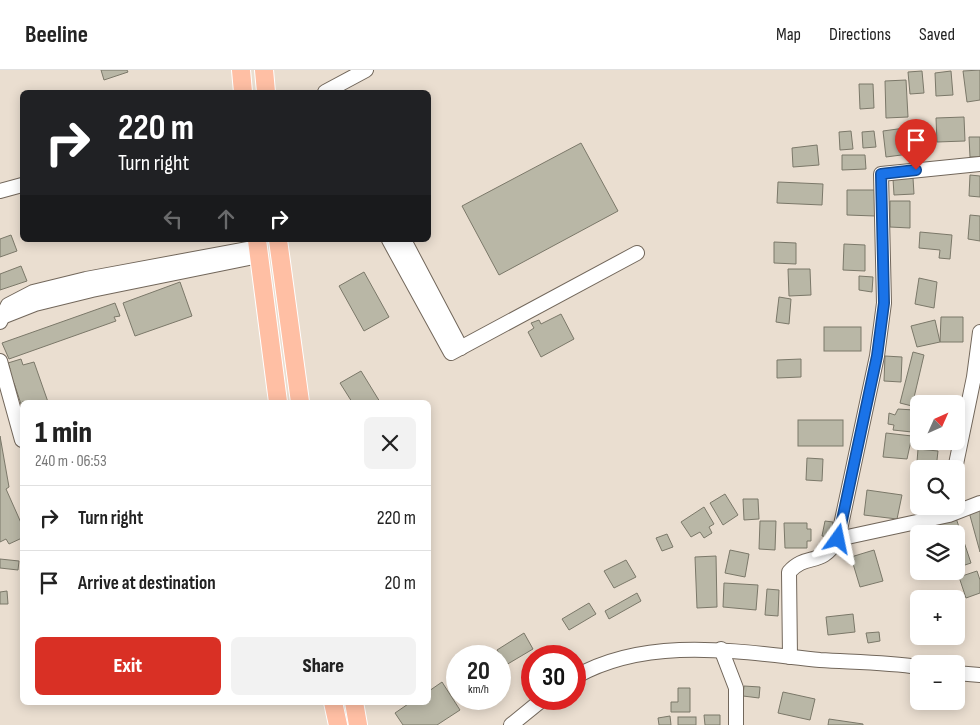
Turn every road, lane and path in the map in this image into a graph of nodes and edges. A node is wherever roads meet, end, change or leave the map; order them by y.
1 (241, 70) edge
2 (264, 70) edge
3 (366, 70) edge
4 (243, 90) edge
5 (266, 90) edge
6 (329, 90) edge
7 (980, 164) edge
8 (20, 185) edge
9 (0, 190) edge
10 (278, 242) edge
11 (390, 242) edge
12 (405, 242) edge
13 (258, 248) edge
14 (637, 253) dead end
15 (1, 319) edge
16 (980, 332) edge
17 (456, 351) junction
18 (0, 362) edge
19 (278, 400) edge
20 (300, 400) edge
21 (20, 433) edge
22 (957, 460) edge
23 (980, 503) edge
24 (965, 506) edge
25 (930, 515) edge
26 (838, 539) junction
27 (721, 649) junction
28 (790, 657) junction
29 (910, 666) edge
30 (586, 672) edge
31 (965, 674) edge
32 (980, 675) edge
33 (334, 705) edge
34 (355, 705) edge
35 (529, 710) edge
36 (338, 725) edge
37 (358, 725) edge
38 (510, 725) edge
39 (736, 725) edge

1 - 4 main road
2 - 5 main road
3 - 6 street
7 - 26 street
8 - 9 street
10 - 20 main road
11 - 17 street
12 - 17 street
13 - 15 street
13 - 19 main road
14 - 17 street
16 - 22 street
18 - 21 street
23 - 24 street
25 - 26 street
26 - 28 street
27 - 28 street
27 - 30 street
27 - 39 street
28 - 29 street
31 - 32 street
33 - 36 main road
34 - 37 main road
35 - 38 street

